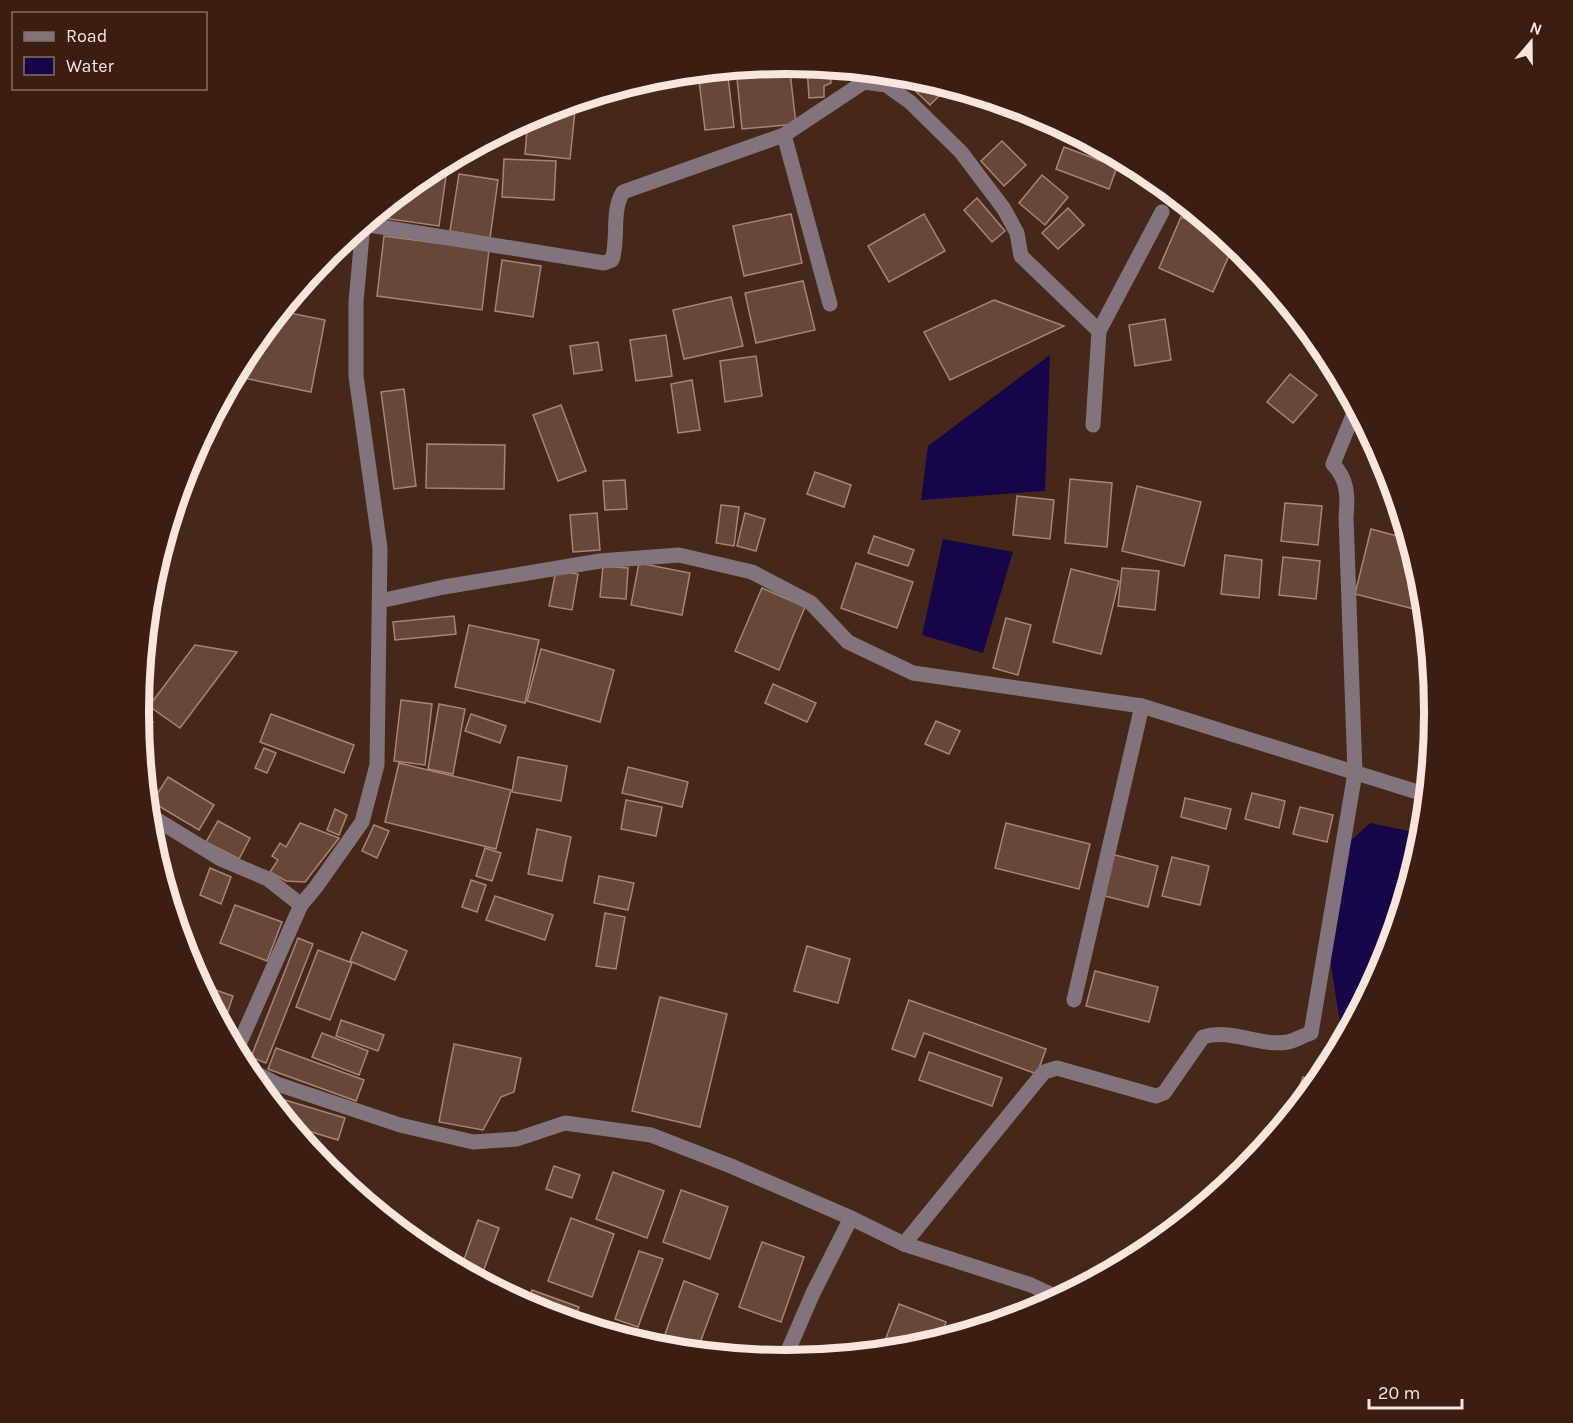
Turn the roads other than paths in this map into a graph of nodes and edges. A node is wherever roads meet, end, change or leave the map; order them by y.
1 (784, 135) junction
2 (1162, 212) dead end
3 (373, 226) edge
4 (362, 236) edge
5 (830, 304) dead end
6 (1099, 331) junction
7 (1352, 417) edge
8 (1093, 425) dead end
9 (380, 601) junction
10 (1142, 706) junction
11 (1355, 773) junction
12 (1419, 793) edge
13 (158, 821) edge
14 (301, 905) junction
15 (1074, 1000) dead end
16 (241, 1041) edge
17 (264, 1078) edge
18 (851, 1218) junction
19 (904, 1244) junction
20 (1049, 1293) edge
21 (788, 1350) edge

1 - 3 street
1 - 5 street
1 - 6 street
2 - 6 street
4 - 9 street
6 - 8 street
7 - 11 street
9 - 10 street
9 - 14 street
10 - 11 street
10 - 15 street
11 - 12 street
11 - 19 street
13 - 14 street
14 - 16 street
17 - 18 street
18 - 19 street
18 - 21 street
19 - 20 street

